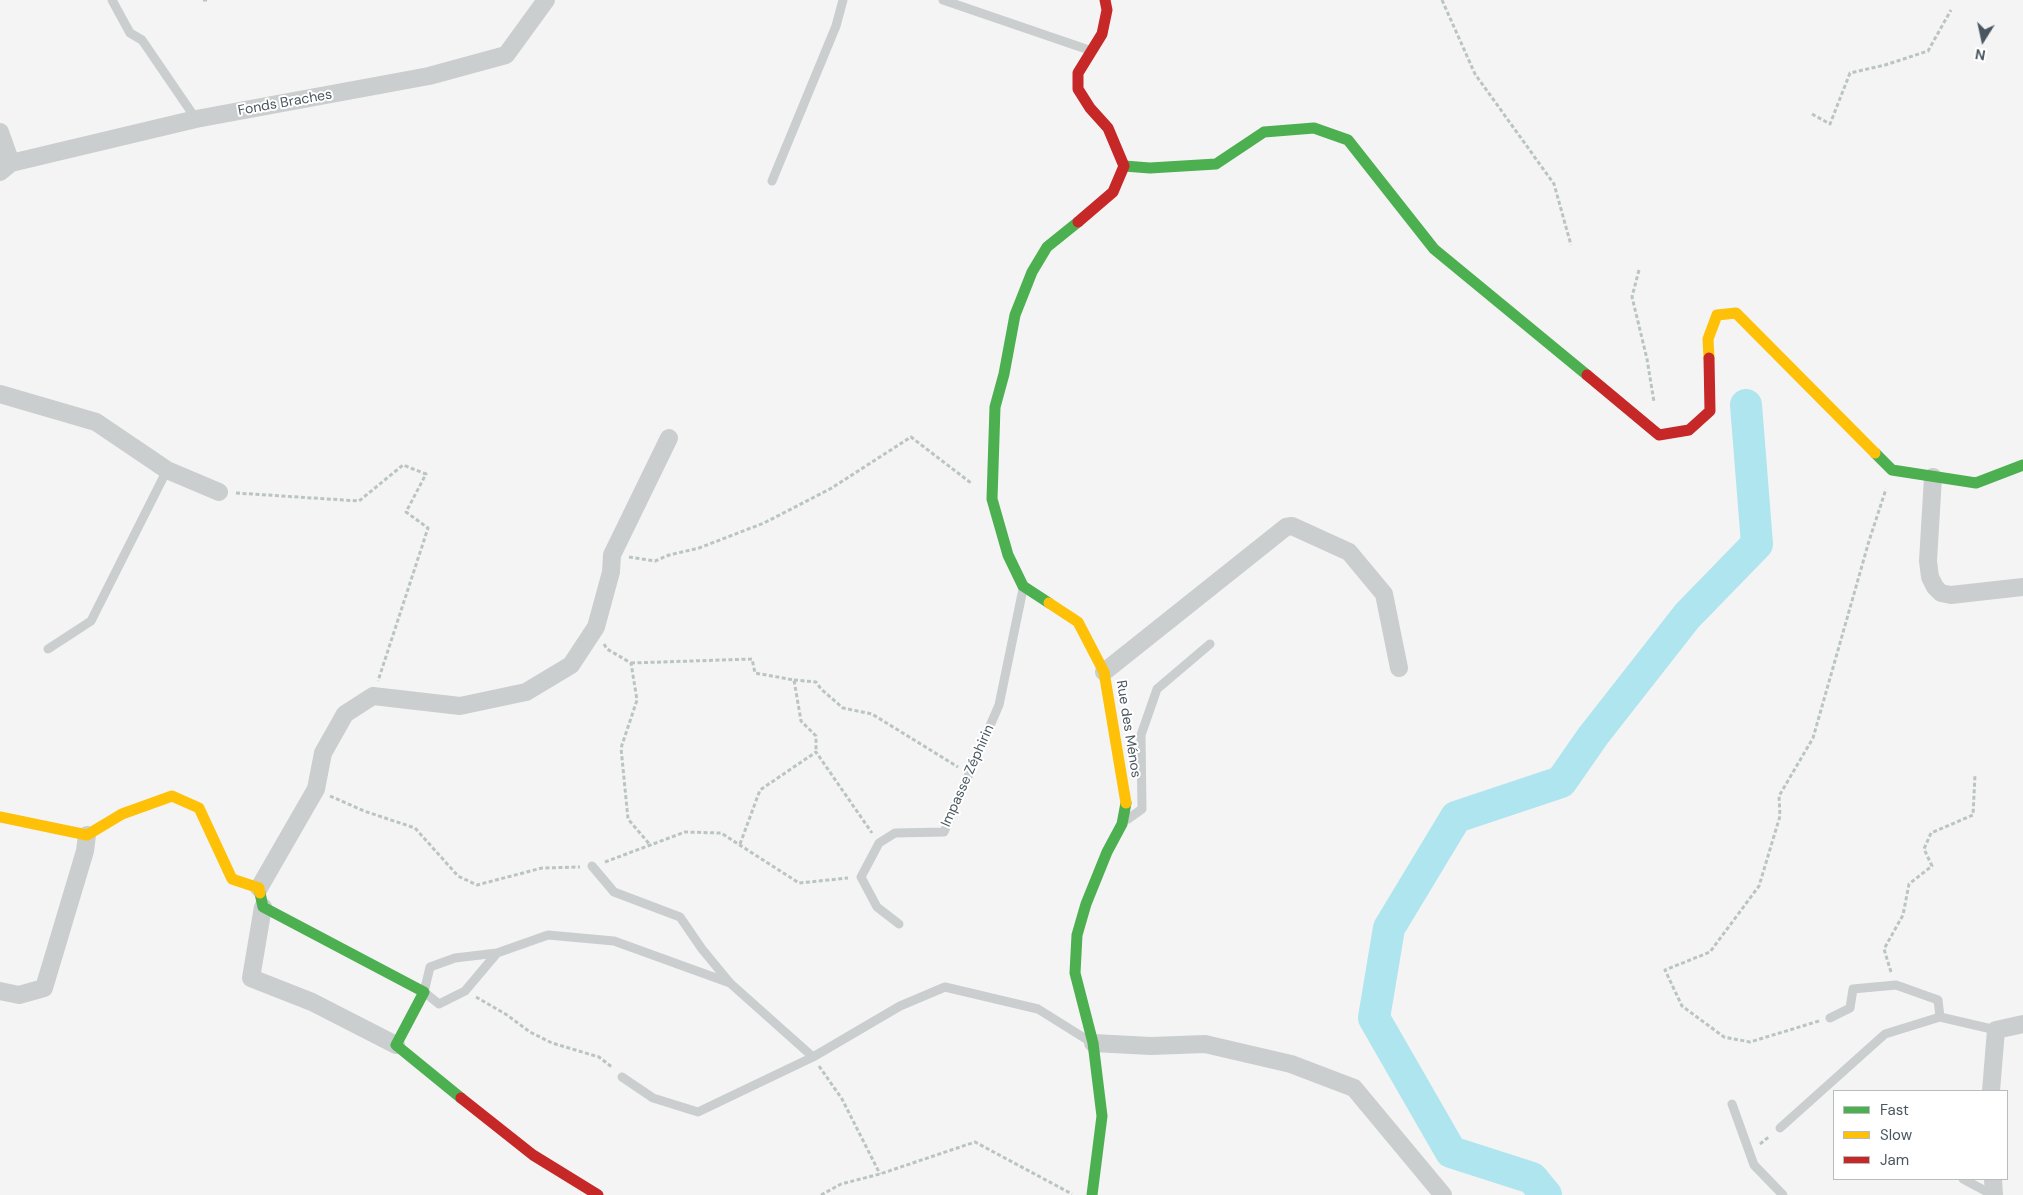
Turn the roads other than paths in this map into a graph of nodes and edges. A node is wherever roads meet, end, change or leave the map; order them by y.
1 (112, 0) edge
2 (546, 0) edge
3 (843, 0) edge
4 (943, 0) edge
5 (1105, 0) edge
6 (1092, 51) junction
7 (196, 119) junction
8 (0, 132) edge
9 (1124, 166) junction
10 (6, 167) edge
11 (772, 182) dead end
12 (0, 394) edge
13 (669, 438) dead end
14 (2023, 465) edge
15 (167, 470) junction
16 (1933, 477) junction
17 (219, 492) road end
18 (1023, 586) junction
19 (2023, 587) edge
20 (1210, 644) dead end
21 (48, 649) dead end
22 (1399, 668) dead end
23 (1104, 672) junction
24 (0, 817) edge
25 (1122, 824) junction
26 (87, 835) junction
27 (592, 866) road end
28 (258, 888) junction
29 (263, 908) junction
30 (899, 924) dead end
31 (497, 953) junction
32 (730, 984) junction
33 (0, 991) edge
34 (424, 992) junction
35 (1830, 1018) road end
36 (1940, 1018) junction
37 (2023, 1024) edge
38 (1996, 1030) junction
39 (1093, 1043) junction
40 (396, 1045) junction
41 (813, 1057) junction
42 (622, 1077) road end
43 (1991, 1090) edge
44 (1732, 1104) dead end
45 (1780, 1128) road end
46 (1964, 1180) edge
47 (1993, 1180) edge
48 (598, 1195) edge
49 (1092, 1195) edge
50 (1443, 1195) edge
51 (1783, 1195) edge
52 (1994, 1195) edge

1 - 7 lane
2 - 7 street, Fonds Braches
3 - 11 lane
4 - 6 lane
5 - 6 street
6 - 9 street
7 - 10 street, Fonds Braches
8 - 10 street
9 - 16 street
9 - 18 street
12 - 15 street
13 - 28 street
14 - 16 street
15 - 17 street
15 - 21 lane
16 - 19 street
18 - 23 street, Rue des Ménos
18 - 30 lane, Impasse Zéphirin
20 - 25 lane
22 - 23 street
23 - 25 street, Rue des Ménos
24 - 26 street
25 - 39 street, Rue des Ménos
26 - 28 street
26 - 33 street
27 - 32 lane
28 - 29 street
29 - 34 street
29 - 40 street
31 - 32 lane
31 - 34 lane
31 - 34 lane
32 - 41 lane
34 - 40 street
35 - 36 lane
36 - 38 lane
36 - 45 lane
37 - 38 street
38 - 43 street
39 - 41 lane
39 - 49 street, Rue des Ménos
39 - 50 street
40 - 48 street
41 - 42 lane
44 - 51 lane
46 - 52 lane
47 - 52 street

